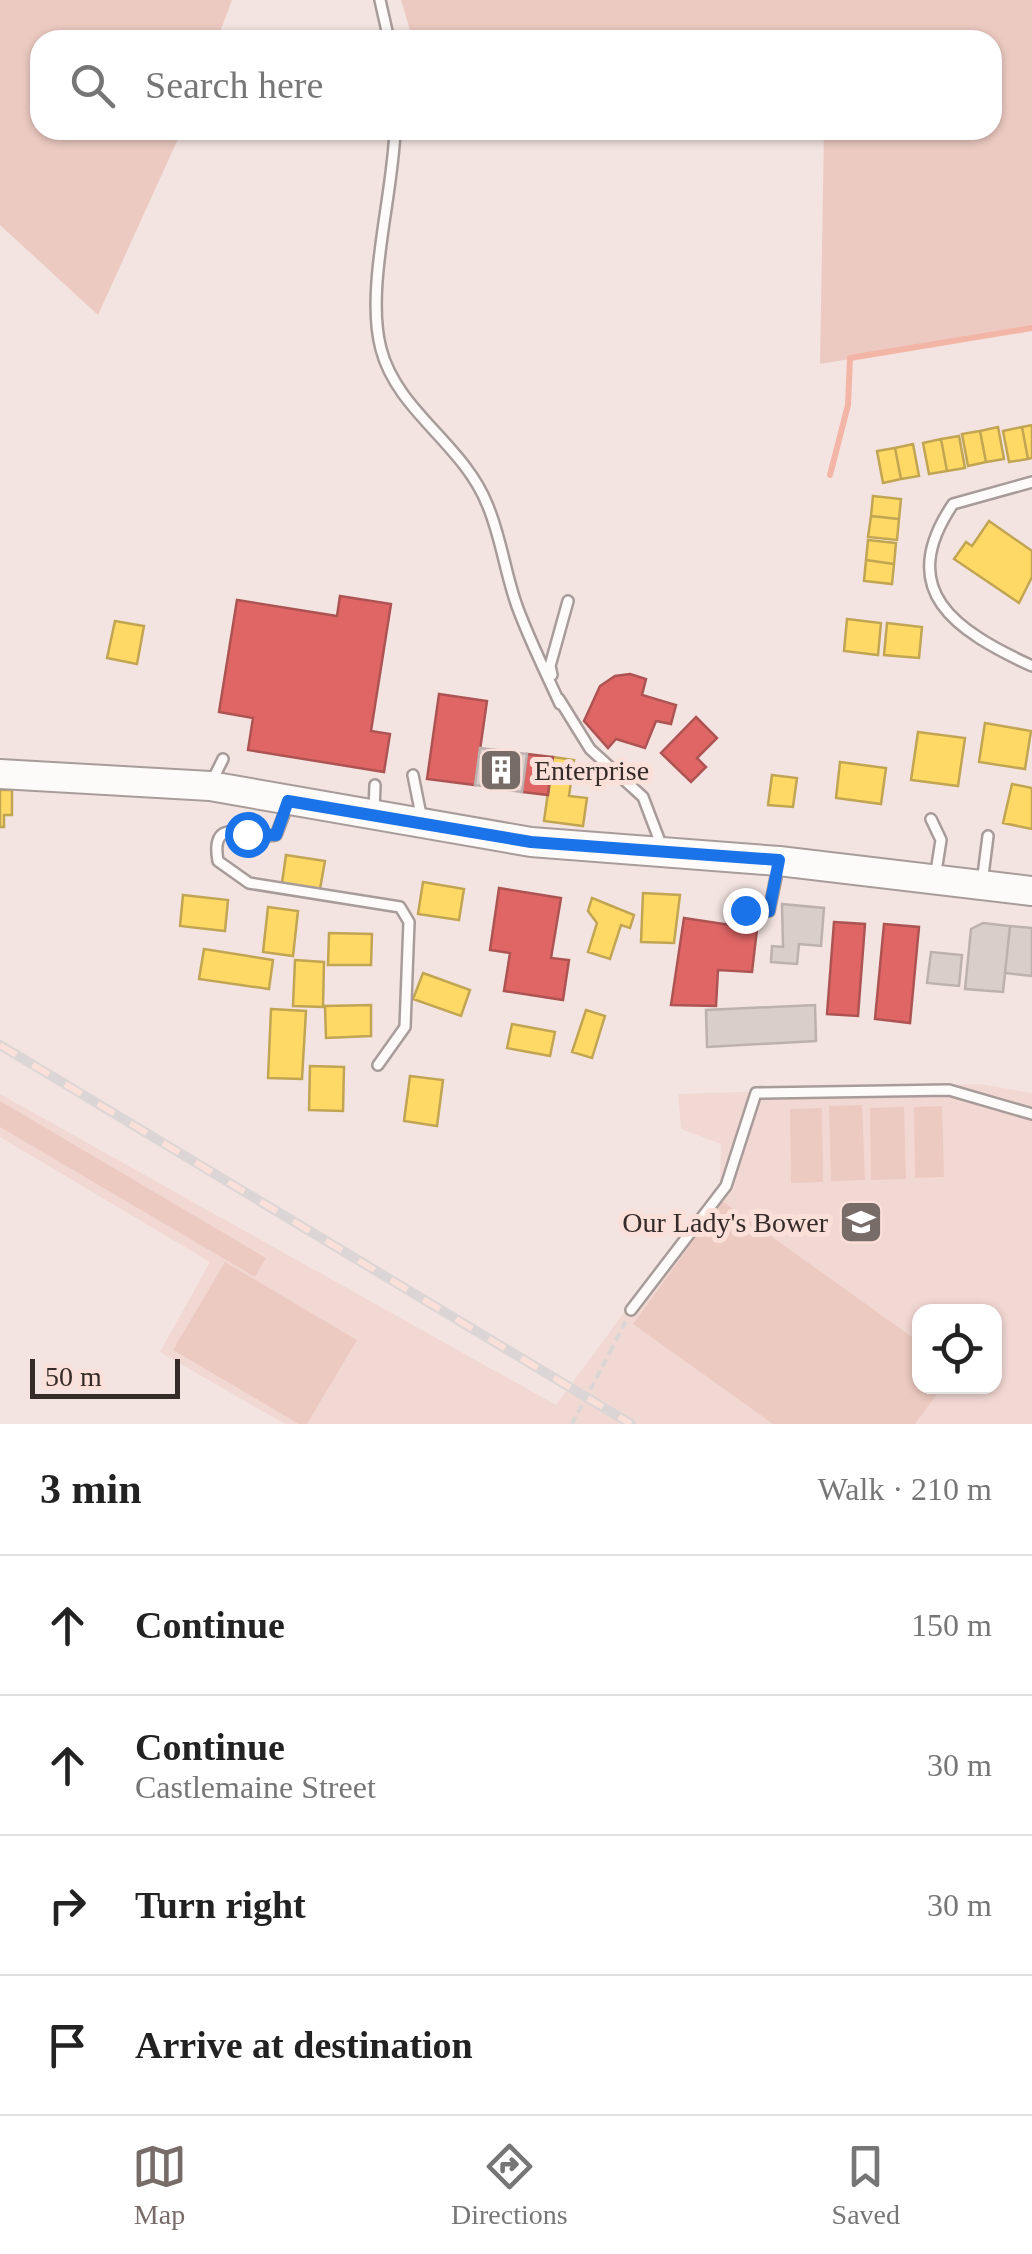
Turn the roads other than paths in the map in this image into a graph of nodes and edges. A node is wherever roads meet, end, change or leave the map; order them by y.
1 (380, 0) edge
2 (387, 30) edge
3 (395, 140) edge
4 (1032, 482) edge
5 (568, 600) dead end
6 (1032, 666) edge
7 (560, 704) junction
8 (223, 759) dead end
9 (0, 774) edge
10 (413, 775) dead end
11 (210, 786) junction
12 (288, 801) junction
13 (930, 818) dead end
14 (422, 823) junction
15 (988, 836) dead end
16 (670, 854) junction
17 (779, 860) junction
18 (935, 878) junction
19 (982, 886) junction
20 (1032, 891) edge
21 (745, 910) dead end
22 (378, 1065) dead end
23 (1032, 1114) edge
24 (632, 1310) road end

1 - 2 lane
3 - 7 lane
4 - 6 lane
5 - 7 lane
7 - 16 lane
8 - 11 lane
9 - 11 main road
10 - 14 lane
11 - 12 main road
12 - 14 main road
12 - 22 lane
13 - 18 lane
14 - 16 main road
15 - 19 lane
16 - 17 main road
17 - 18 main road
17 - 21 lane
18 - 19 main road
19 - 20 main road
23 - 24 lane

